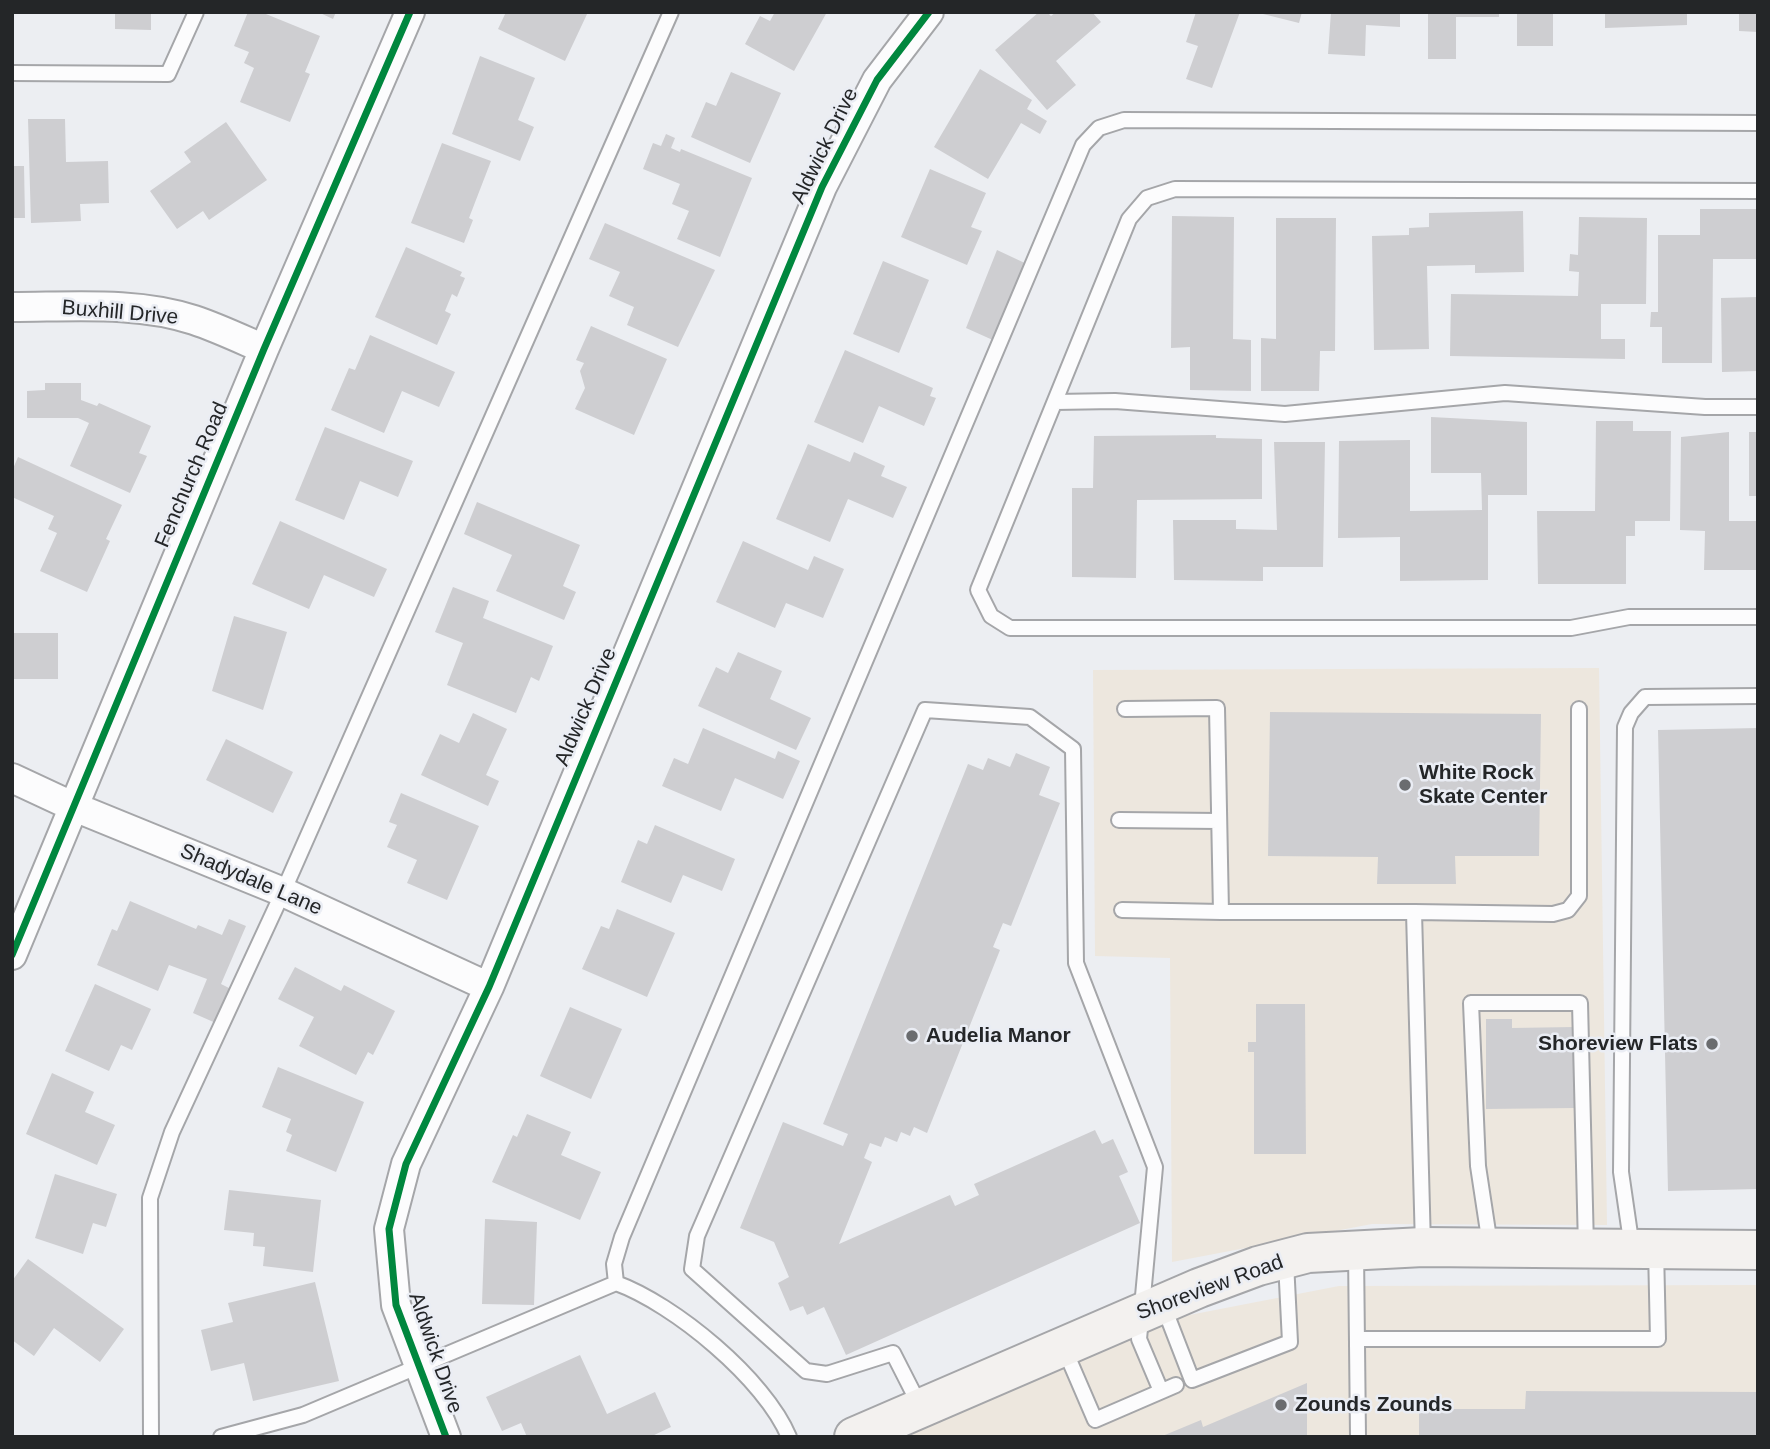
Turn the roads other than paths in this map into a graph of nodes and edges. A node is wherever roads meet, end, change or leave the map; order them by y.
1 (196, 12) edge
2 (410, 12) edge
3 (671, 12) edge
4 (929, 12) edge
5 (12, 73) edge
6 (1758, 123) edge
7 (1758, 191) edge
8 (12, 307) edge
9 (264, 349) junction
10 (1055, 402) junction
11 (1758, 407) edge
12 (1758, 617) edge
13 (1758, 696) edge
14 (1125, 709) dead end
15 (1579, 709) dead end
16 (12, 778) edge
17 (72, 806) junction
18 (1119, 820) dead end
19 (1219, 821) junction
20 (283, 892) junction
21 (1122, 911) dead end
22 (1220, 912) junction
23 (1414, 912) junction
24 (12, 954) edge
25 (489, 987) junction
26 (1423, 1247) junction
27 (1491, 1248) junction
28 (1586, 1249) junction
29 (1644, 1249) junction
30 (1356, 1250) junction
31 (1758, 1250) edge
32 (1286, 1259) junction
33 (616, 1283) junction
34 (1152, 1308) junction
35 (1357, 1339) junction
36 (1063, 1346) junction
37 (417, 1366) junction
38 (1176, 1385) dead end
39 (1161, 1391) junction
40 (921, 1407) junction
41 (151, 1437) edge
42 (221, 1437) edge
43 (446, 1437) edge
44 (789, 1437) edge
45 (854, 1437) edge
46 (1358, 1437) edge

1 - 5 lane
2 - 9 street, Fenchurch Road
3 - 20 lane
4 - 25 street, Aldwick Drive
6 - 33 lane
7 - 10 lane
8 - 9 street, Buxhill Drive
9 - 17 street, Fenchurch Road
10 - 11 lane
10 - 12 lane
13 - 29 lane
14 - 19 lane
15 - 23 lane
16 - 17 street, Shadydale Lane
17 - 20 street, Shadydale Lane
17 - 24 street, Fenchurch Road
18 - 19 lane
19 - 22 lane
20 - 25 street, Shadydale Lane
20 - 41 lane
21 - 22 lane
22 - 23 lane
23 - 26 lane
25 - 37 street, Aldwick Drive
26 - 27 street, Shoreview Road
26 - 30 street, Shoreview Road
27 - 28 street, Shoreview Road
27 - 28 lane
28 - 29 street, Shoreview Road
29 - 31 street, Shoreview Road
29 - 35 lane
30 - 32 street, Shoreview Road
30 - 35 lane
32 - 34 street, Shoreview Road
32 - 34 lane
33 - 37 lane
33 - 44 lane
34 - 36 street, Shoreview Road
34 - 39 lane
34 - 40 lane
35 - 46 lane
36 - 39 lane
36 - 40 street, Shoreview Road
37 - 42 lane
37 - 43 street, Aldwick Drive
38 - 39 lane
40 - 45 street, Shoreview Road

